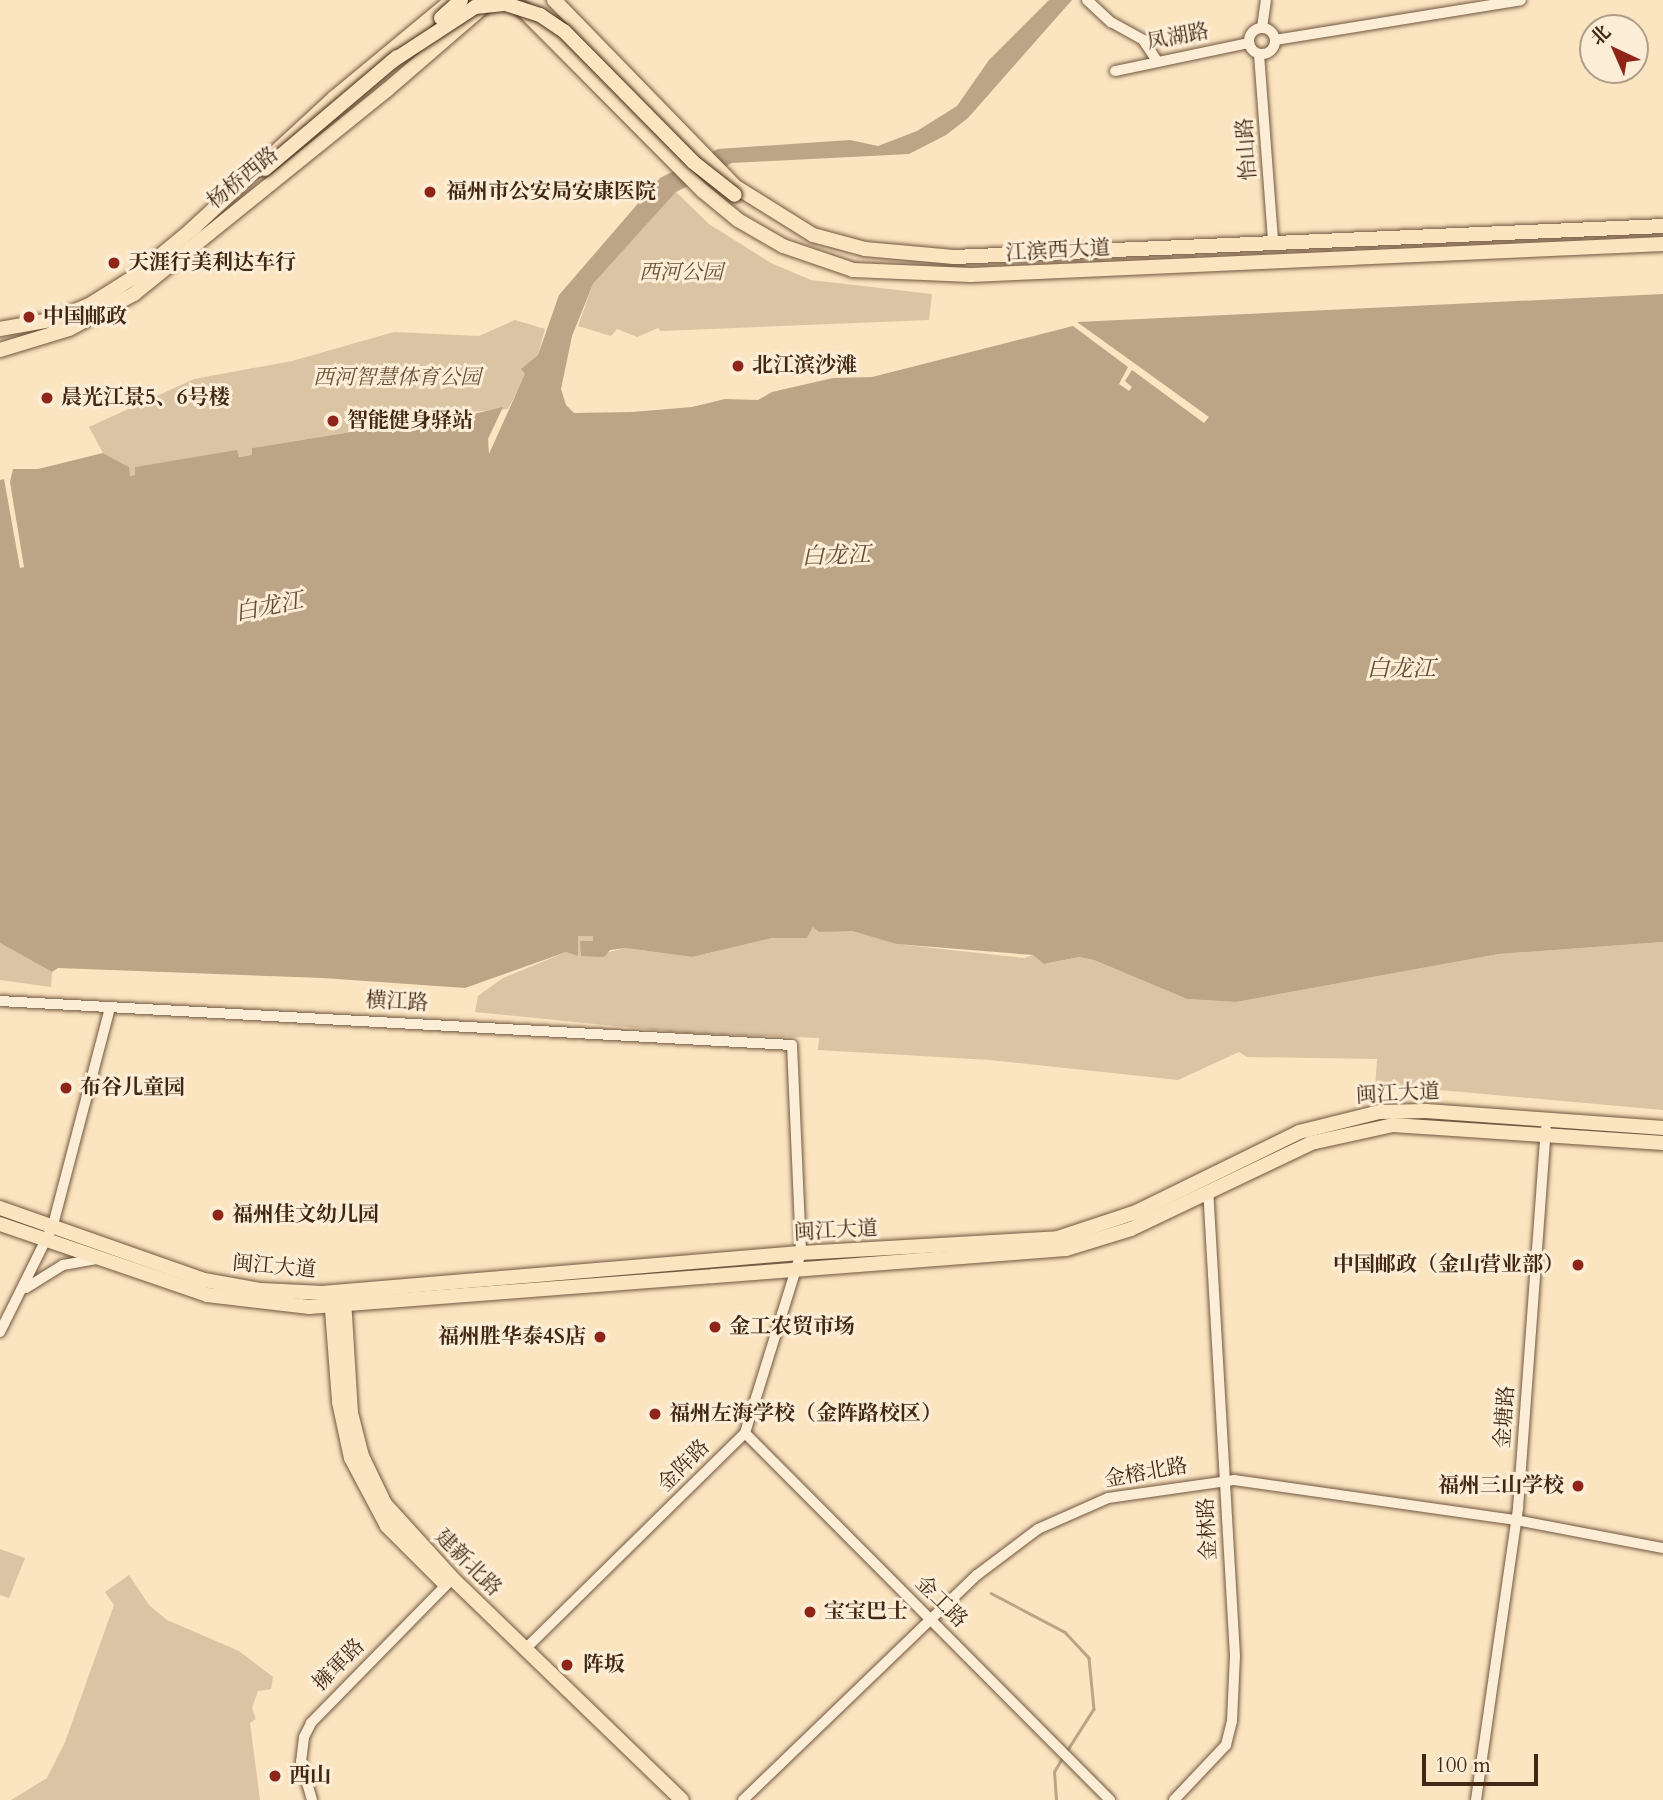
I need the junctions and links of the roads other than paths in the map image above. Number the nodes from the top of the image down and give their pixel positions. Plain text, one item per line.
1 (453, 0) edge
2 (461, 0) edge
3 (490, 0) edge
4 (513, 0) edge
5 (554, 0) edge
6 (1087, 0) edge
7 (1266, 0) edge
8 (1521, 0) edge
9 (1262, 28) junction
10 (1275, 40) junction
11 (1249, 43) junction
12 (1259, 54) junction
13 (1157, 61) junction
14 (391, 62) junction
15 (1115, 71) dead end
16 (772, 213) junction
17 (1663, 226) edge
18 (191, 230) junction
19 (813, 235) junction
20 (1273, 242) junction
21 (1663, 244) edge
22 (796, 250) junction
23 (0, 329) edge
24 (36, 338) junction
25 (0, 343) edge
26 (0, 350) edge
27 (0, 1001) edge
28 (110, 1008) junction
29 (1546, 1126) junction
30 (1663, 1128) edge
31 (1663, 1143) edge
32 (1208, 1192) junction
33 (0, 1208) edge
34 (0, 1224) edge
35 (53, 1225) junction
36 (47, 1240) junction
37 (100, 1258) junction
38 (800, 1259) junction
39 (19, 1295) junction
40 (338, 1299) junction
41 (0, 1332) edge
42 (745, 1433) junction
43 (1225, 1480) junction
44 (1516, 1520) junction
45 (1663, 1548) edge
46 (450, 1582) junction
47 (929, 1618) junction
48 (525, 1649) junction
49 (312, 1800) edge
50 (669, 1800) edge
51 (682, 1800) edge
52 (743, 1800) edge
53 (1110, 1800) edge
54 (1174, 1800) edge
55 (1476, 1800) edge

1 - 18 main road
2 - 14 main road, 杨桥西路, bridge
3 - 24 main road, 杨桥西路
4 - 22 main road, 江滨西大道
5 - 16 main road, 江滨西大道
6 - 13 street
7 - 9 street
8 - 10 street
9 - 10 street
9 - 11 street
10 - 12 street
11 - 12 street
11 - 13 street, 凤湖路
12 - 20 street, 怡山路
13 - 15 street, 凤湖路
14 - 16 main road, bridge
14 - 18 main road, 杨桥西路, bridge
16 - 19 main road, 江滨西大道
17 - 20 main road, 江滨西大道
18 - 23 main road, 杨桥西路
19 - 20 main road, 江滨西大道
19 - 22 main road
21 - 22 main road, 江滨西大道
24 - 25 main road
24 - 26 main road, 杨桥西路
27 - 28 street, 横江路
28 - 35 street
28 - 38 street, 横江路
29 - 30 main road, 闽江大道
29 - 31 main road, 闽江大道
29 - 32 main road, 闽江大道
29 - 38 main road, 闽江大道
29 - 44 street, 金塘路
32 - 38 main road, 闽江大道
32 - 43 street, 金林路
33 - 35 main road, 闽江大道
34 - 36 main road, 闽江大道
35 - 36 street
35 - 40 main road, 闽江大道
36 - 37 main road, 闽江大道
36 - 39 street
37 - 39 street
37 - 40 main road, 闽江大道
38 - 40 main road, 闽江大道
38 - 42 street, 金阵路
39 - 41 street
40 - 46 main road, 建新北路
42 - 47 street, 金工路
42 - 48 street, 金阵路
43 - 44 street, 金榕北路
43 - 47 street, 金榕北路
43 - 54 street, 金林路
44 - 45 street, 金榕北路
44 - 55 street, 金塘路
46 - 48 main road, 建新北路
46 - 49 street, 擁軍路
46 - 50 main road, 建新北路
47 - 52 street, 金榕北路
47 - 53 street, 金工路
48 - 51 main road, 建新北路

